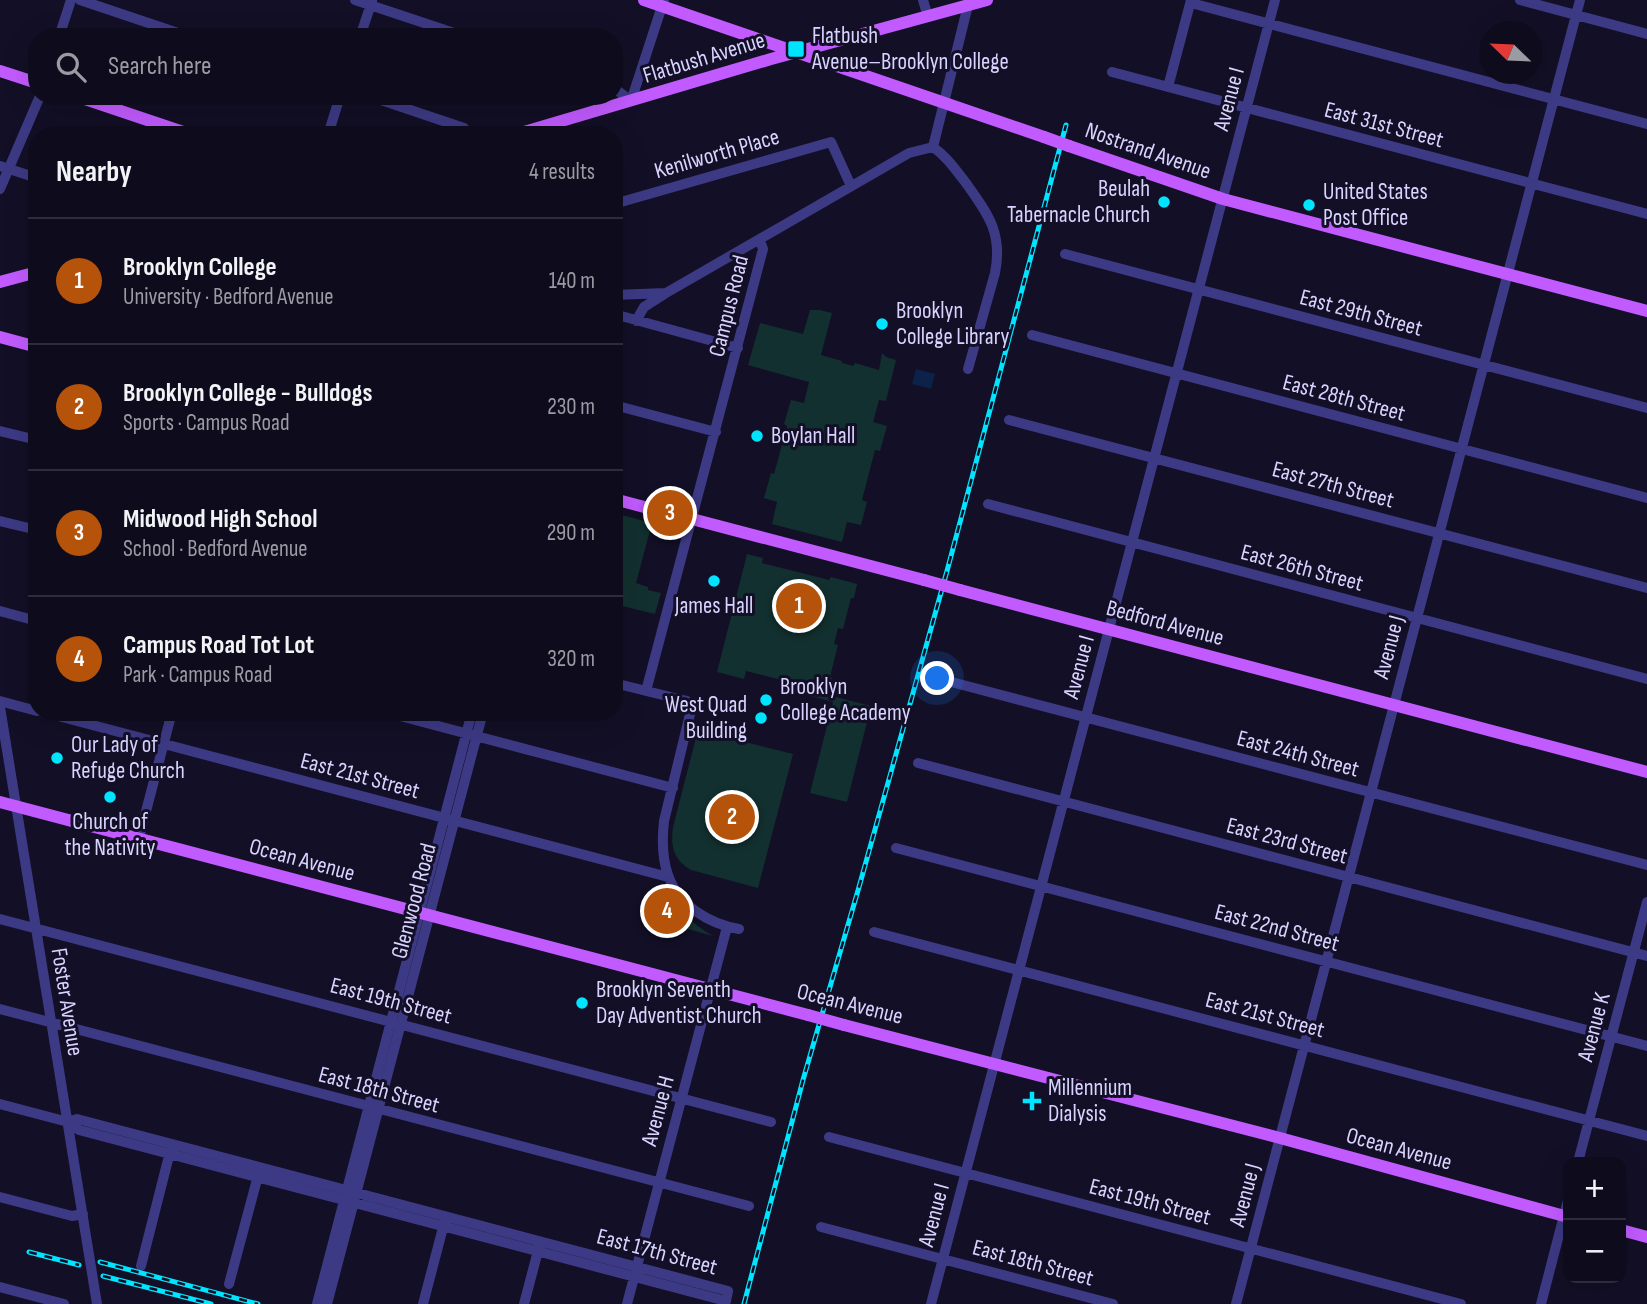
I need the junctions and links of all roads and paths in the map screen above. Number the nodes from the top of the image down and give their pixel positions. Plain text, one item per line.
1 (71, 0) edge
2 (80, 0) edge
3 (355, 0) edge
4 (644, 0) edge
5 (923, 0) edge
6 (987, 0) edge
7 (1275, 0) edge
8 (1520, 0) edge
9 (1580, 0) edge
10 (1191, 1) edge
11 (372, 3) edge
12 (663, 3) edge
13 (969, 3) edge
14 (1576, 15) junction
15 (928, 17) junction
16 (1269, 24) junction
17 (63, 28) edge
18 (163, 28) edge
19 (363, 28) edge
20 (441, 28) edge
21 (1647, 34) edge
22 (798, 52) junction
23 (0, 71) edge
24 (1112, 72) dead end
25 (28, 80) edge
26 (1168, 87) junction
27 (623, 95) edge
28 (1554, 99) junction
29 (631, 101) junction
30 (944, 102) junction
31 (623, 104) edge
32 (36, 105) edge
33 (103, 105) edge
34 (337, 105) edge
35 (396, 105) edge
36 (619, 105) edge
37 (1247, 108) junction
38 (1647, 124) edge
39 (165, 126) edge
40 (331, 126) edge
41 (458, 126) edge
42 (559, 126) edge
43 (933, 147) junction
44 (4, 168) edge
45 (28, 175) edge
46 (1532, 184) junction
47 (851, 186) junction
48 (0, 189) edge
49 (1223, 199) junction
50 (623, 201) edge
51 (1647, 214) edge
52 (760, 240) junction
53 (1065, 254) dead end
54 (28, 274) edge
55 (1508, 274) junction
56 (0, 282) edge
57 (1199, 289) junction
58 (666, 293) junction
59 (623, 295) edge
60 (1647, 311) edge
61 (623, 317) edge
62 (636, 321) junction
63 (1032, 335) dead end
64 (0, 337) edge
65 (28, 345) edge
66 (738, 348) junction
67 (1484, 365) junction
68 (968, 369) dead end
69 (1177, 374) junction
70 (623, 407) edge
71 (1647, 408) edge
72 (1009, 420) dead end
73 (0, 430) edge
74 (716, 432) junction
75 (28, 438) edge
76 (1462, 449) junction
77 (1154, 458) junction
78 (1647, 498) edge
79 (623, 501) edge
80 (988, 504) dead end
81 (692, 520) junction
82 (0, 521) edge
83 (28, 528) edge
84 (1439, 533) junction
85 (1132, 542) junction
86 (1647, 588) edge
87 (0, 611) edge
88 (1417, 618) junction
89 (28, 619) edge
90 (1109, 630) junction
91 (940, 678) dead end
92 (1647, 678) edge
93 (623, 685) edge
94 (646, 691) junction
95 (0, 701) edge
96 (1394, 705) junction
97 (0, 707) edge
98 (28, 709) edge
99 (1086, 717) junction
100 (77, 721) edge
101 (170, 721) edge
102 (419, 721) edge
103 (472, 721) edge
104 (479, 721) edge
105 (472, 735) junction
106 (164, 744) junction
107 (918, 763) dead end
108 (1647, 772) edge
109 (673, 788) junction
110 (1371, 793) junction
111 (0, 802) edge
112 (1063, 802) junction
113 (16, 806) junction
114 (450, 819) junction
115 (139, 838) junction
116 (896, 848) dead end
117 (1647, 865) edge
118 (668, 877) junction
119 (1349, 877) junction
120 (1041, 886) junction
121 (1647, 902) edge
122 (425, 915) junction
123 (0, 919) edge
124 (727, 927) junction
125 (36, 928) junction
126 (739, 929) dead end
127 (874, 932) dead end
128 (1634, 952) junction
129 (1647, 956) edge
130 (1326, 961) junction
131 (1019, 970) junction
132 (710, 990) junction
133 (0, 1009) edge
134 (51, 1023) junction
135 (396, 1023) junction
136 (1611, 1037) junction
137 (1304, 1045) junction
138 (1647, 1046) edge
139 (994, 1064) junction
140 (681, 1098) junction
141 (0, 1104) edge
142 (373, 1109) junction
143 (1589, 1121) junction
144 (68, 1122) junction
145 (771, 1122) dead end
146 (1647, 1136) edge
147 (829, 1137) dead end
148 (1280, 1138) junction
149 (171, 1149) junction
150 (1579, 1157) edge
151 (259, 1172) junction
152 (966, 1173) junction
153 (659, 1184) junction
154 (350, 1196) junction
155 (0, 1197) edge
156 (749, 1206) dead end
157 (83, 1214) junction
158 (1563, 1215) edge
159 (1565, 1220) edge
160 (445, 1221) junction
161 (821, 1227) dead end
162 (1626, 1231) edge
163 (1647, 1237) edge
164 (540, 1246) junction
165 (1251, 1249) junction
166 (943, 1259) junction
167 (333, 1262) junction
168 (141, 1266) dead end
169 (636, 1271) junction
170 (229, 1283) dead end
171 (0, 1287) edge
172 (64, 1304) edge
173 (97, 1304) edge
174 (317, 1304) edge
175 (327, 1304) edge
176 (423, 1304) edge
177 (524, 1304) edge
178 (627, 1304) edge
179 (931, 1304) edge
180 (1113, 1304) edge
181 (1236, 1304) edge
182 (1461, 1304) edge
183 (1541, 1304) edge

1 - 17 street
2 - 18 street
3 - 11 street
4 - 12 main road, Nostrand Avenue
5 - 15 street
6 - 13 main road, Flatbush Avenue
7 - 16 street, Avenue I
8 - 14 street
9 - 14 street, Avenue J
10 - 16 street
10 - 26 street
11 - 19 street
11 - 20 street
12 - 22 main road, Nostrand Avenue
12 - 29 street
13 - 15 main road, Flatbush Avenue
13 - 30 street
14 - 21 street
14 - 28 street, Avenue J
15 - 22 main road, Flatbush Avenue
16 - 28 street
16 - 37 street, Avenue I
22 - 29 main road, Flatbush Avenue
22 - 30 main road, Nostrand Avenue
23 - 25 main road
24 - 26 street, East 31st Street
26 - 37 street, East 31st Street
27 - 29 street
28 - 38 street
28 - 46 street, Avenue J
29 - 31 main road, Flatbush Avenue
30 - 43 street
30 - 49 main road, Nostrand Avenue, bridge
32 - 44 street
33 - 39 main road
34 - 40 street
35 - 41 street
36 - 42 main road, Flatbush Avenue
37 - 46 street, East 31st Street
37 - 49 street, Avenue I
43 - 47 street, Campus Road
43 - 68 street
44 - 45 street
44 - 48 street
46 - 51 street, East 31st Street
46 - 55 street, Avenue J
47 - 50 street, Kenilworth Place
47 - 52 street, Campus Road
49 - 55 main road, Nostrand Avenue
49 - 57 street, Avenue I
52 - 58 street
52 - 66 street, Campus Road
53 - 57 street, East 29th Street
54 - 56 main road
55 - 60 main road, Nostrand Avenue
55 - 67 street, Avenue J
57 - 67 street, East 29th Street
57 - 69 street, Avenue I
58 - 59 street
58 - 62 street
61 - 62 street
62 - 66 street
63 - 69 street, East 28th Street
64 - 65 main road
66 - 74 street, Campus Road
67 - 71 street, East 29th Street
67 - 76 street, Avenue J
69 - 76 street, East 28th Street
69 - 77 street, Avenue I
70 - 74 street
72 - 77 street, East 27th Street
73 - 75 street
74 - 81 street, Campus Road
76 - 78 street, East 28th Street
76 - 84 street, Avenue J
77 - 84 street, East 27th Street
77 - 85 street, Avenue I
79 - 81 main road, Bedford Avenue
80 - 85 street, East 26th Street
81 - 90 main road, Bedford Avenue, bridge
81 - 94 street, Campus Road
82 - 83 street
84 - 86 street, East 27th Street
84 - 88 street, Avenue J
85 - 88 street, East 26th Street
85 - 90 street, Avenue I
87 - 89 street
88 - 92 street, East 26th Street
88 - 96 street, Avenue J
90 - 96 main road, Bedford Avenue
90 - 99 street, Avenue I
91 - 99 street, East 24th Street
93 - 94 street
94 - 109 street
95 - 98 street
96 - 108 main road, Bedford Avenue
96 - 110 street, Avenue J
97 - 113 street, Foster Avenue
99 - 110 street, East 24th Street
99 - 112 street, Avenue I
100 - 106 street, East 21st Street
101 - 106 street
102 - 105 street
103 - 105 street, Glenwood Road
104 - 105 street, Glenwood Road
105 - 109 street
105 - 114 street, Glenwood Road
106 - 114 street, East 21st Street
106 - 115 street
107 - 112 street, East 23rd Street
109 - 118 street
110 - 117 street, East 24th Street
110 - 119 street, Avenue J
111 - 113 main road, Ocean Avenue
112 - 119 street, East 23rd Street
112 - 120 street, Avenue I
113 - 115 main road, Ocean Avenue
113 - 125 street, Foster Avenue
114 - 118 street, East 21st Street
114 - 122 street, Glenwood Road
115 - 122 main road, Ocean Avenue
116 - 120 street, East 22nd Street
118 - 124 street
119 - 128 street, East 23rd Street
119 - 130 street, Avenue J
120 - 130 street, East 22nd Street
120 - 131 street, Avenue I
121 - 128 street, Avenue K
122 - 132 main road, Ocean Avenue
122 - 135 street, Glenwood Road
123 - 125 street, East 19th Street
124 - 126 street
124 - 132 street, Avenue H
125 - 134 street, Foster Avenue
125 - 135 street, East 19th Street
127 - 131 street, East 21st Street
128 - 129 street, East 23rd Street
128 - 136 street, Avenue K
130 - 136 street, East 22nd Street
130 - 137 street, Avenue J
131 - 137 street, East 21st Street
131 - 139 street, Avenue I
132 - 139 main road, Ocean Avenue, bridge
132 - 140 street, Avenue H
133 - 134 street, East 18th Street
134 - 142 street, East 18th Street
134 - 144 street, Foster Avenue
135 - 140 street, East 19th Street
135 - 142 street, Glenwood Road
136 - 138 street, East 22nd Street
136 - 143 street, Avenue K
137 - 143 street, East 21st Street
137 - 148 street, Avenue J
139 - 148 main road, Ocean Avenue
139 - 152 street, Avenue I
140 - 145 street, East 19th Street
140 - 153 street, Avenue H
141 - 144 street, East 17th Street
142 - 153 street, East 18th Street
142 - 154 street, Glenwood Road
143 - 146 street, East 21st Street
143 - 150 street, Avenue K
144 - 149 street, East 17th Street
144 - 157 street, Foster Avenue
147 - 152 street, East 19th Street
148 - 158 main road, Ocean Avenue
148 - 165 street, Avenue J
149 - 151 street, East 17th Street
149 - 168 street
151 - 154 street, East 17th Street
151 - 170 street
152 - 165 street, East 19th Street
152 - 166 street, Avenue I
153 - 156 street, East 18th Street
153 - 169 street, Avenue H
154 - 160 street, East 17th Street
154 - 167 street, Glenwood Road
155 - 157 street
157 - 173 street, Foster Avenue
159 - 183 street
160 - 164 street, East 17th Street
160 - 176 street
161 - 166 street, East 18th Street
162 - 163 main road
164 - 169 street, East 17th Street
164 - 177 street
165 - 181 street, Avenue J
165 - 182 street, East 19th Street
166 - 179 street, Avenue I
166 - 180 street, East 18th Street
167 - 174 street, Glenwood Road
167 - 175 street, Glenwood Road
169 - 169 street, East 17th Street
169 - 178 street, Avenue H
171 - 172 street

